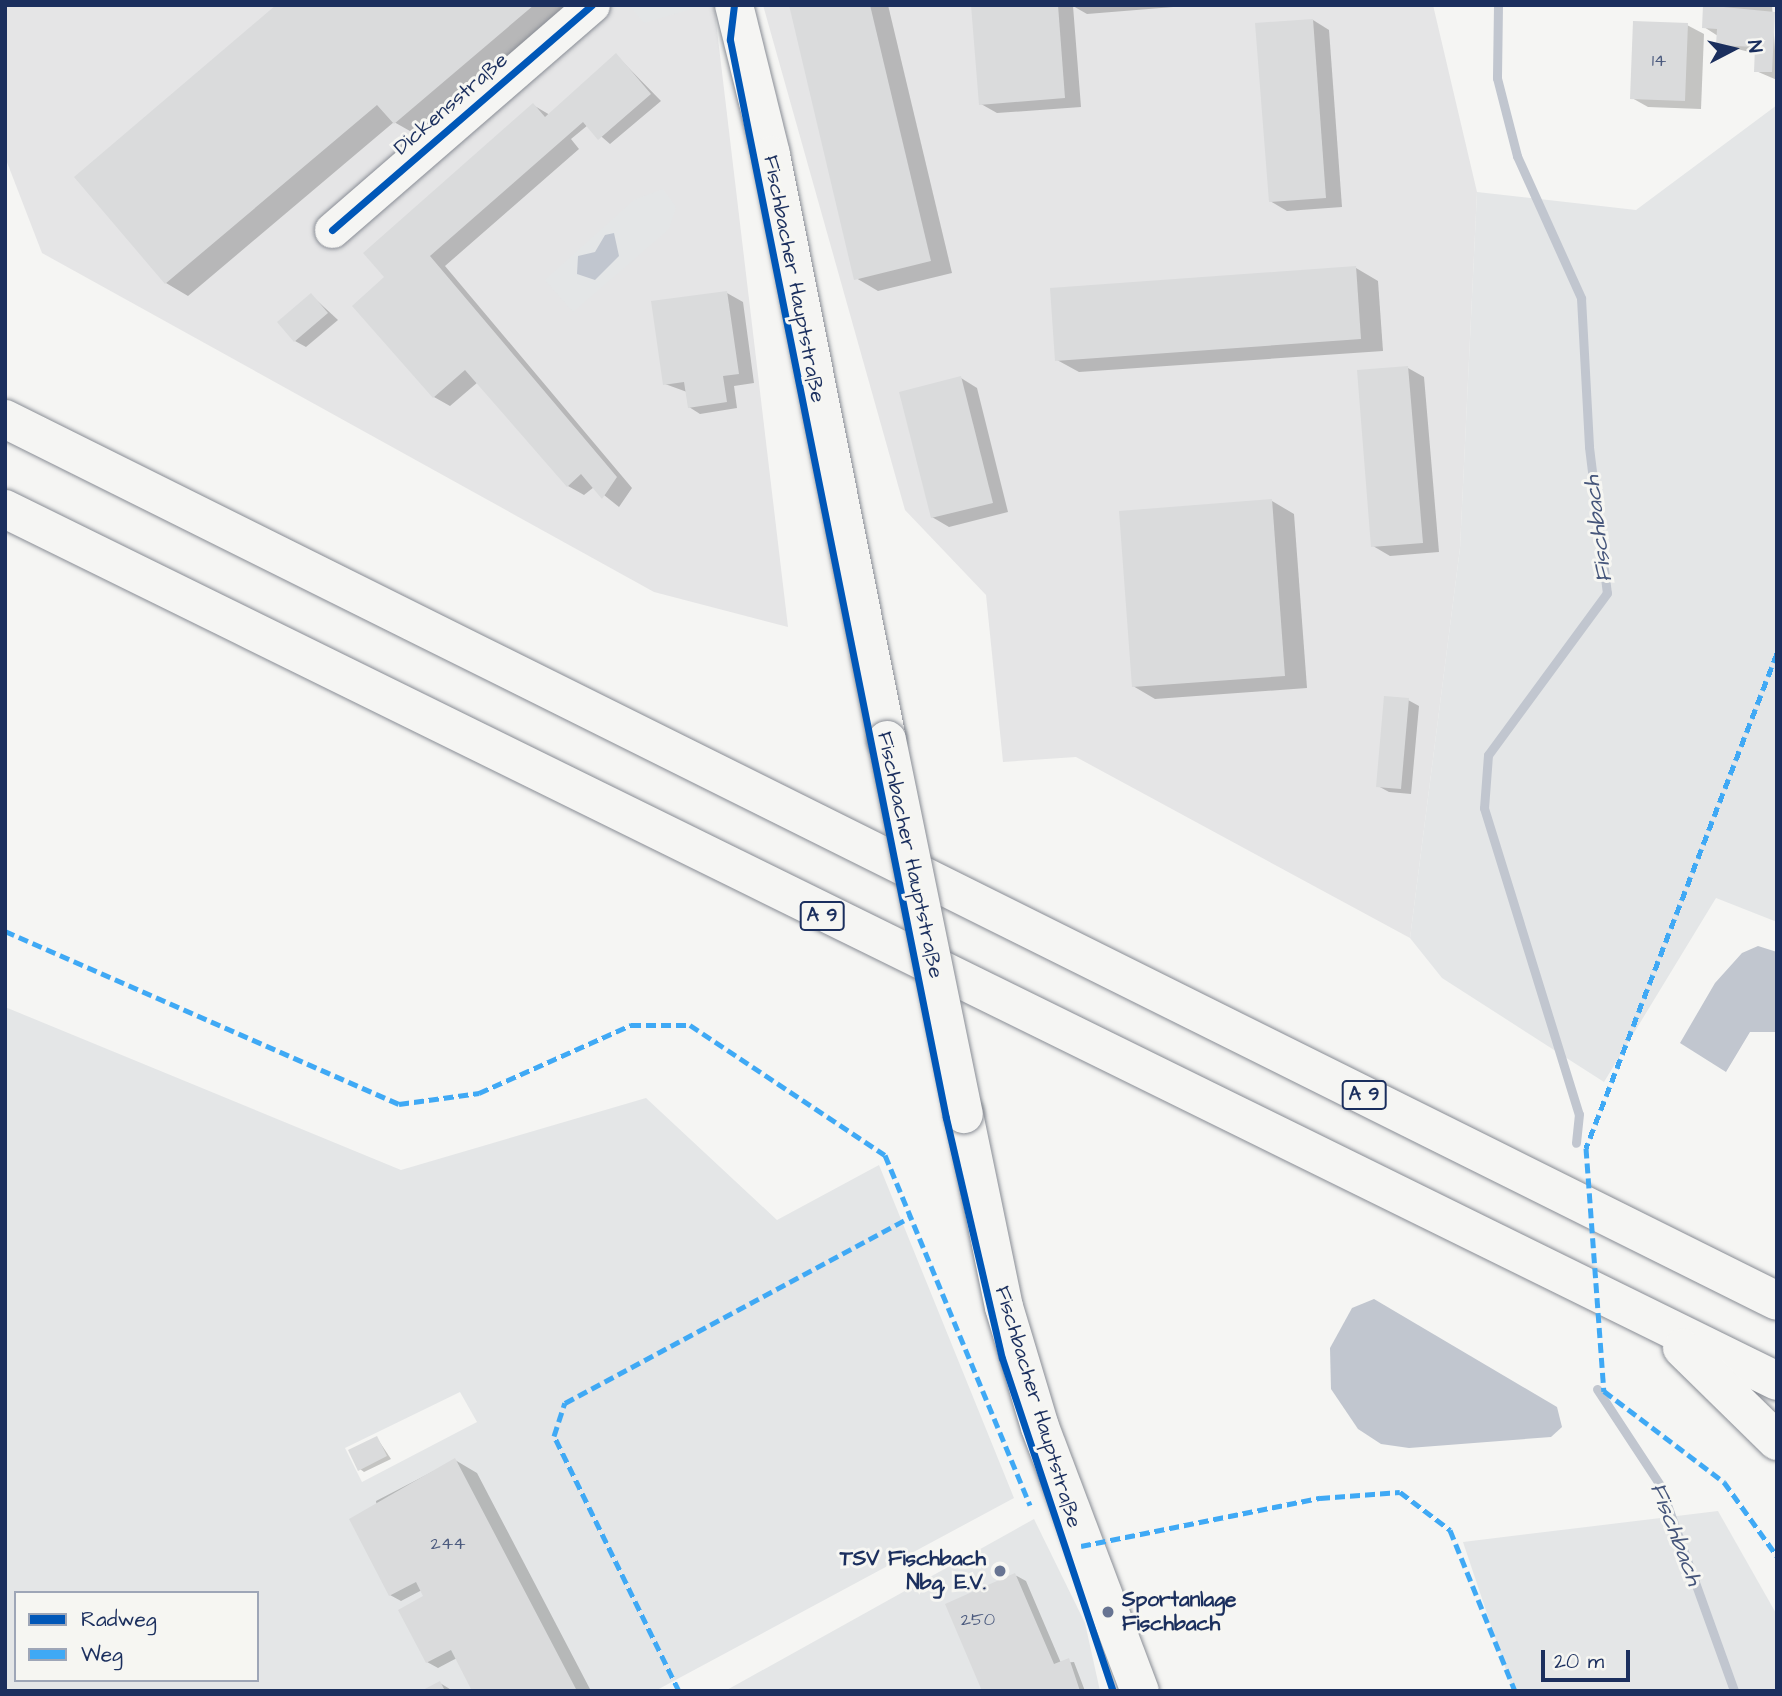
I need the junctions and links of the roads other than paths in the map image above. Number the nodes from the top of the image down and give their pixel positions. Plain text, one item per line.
1 (592, 5) edge
2 (734, 5) edge
3 (332, 230) dead end
4 (5, 419) edge
5 (5, 509) edge
6 (1770, 1296) edge
7 (1643, 1314) junction
8 (1777, 1381) edge
9 (1777, 1441) edge
10 (1140, 1691) edge

1 - 3 street, Dickensstraße
2 - 10 main road, Fischbacher Hauptstraße, bridge
4 - 6 main road, A 9
5 - 7 main road, A 9
7 - 8 main road, A 9
7 - 9 main road

